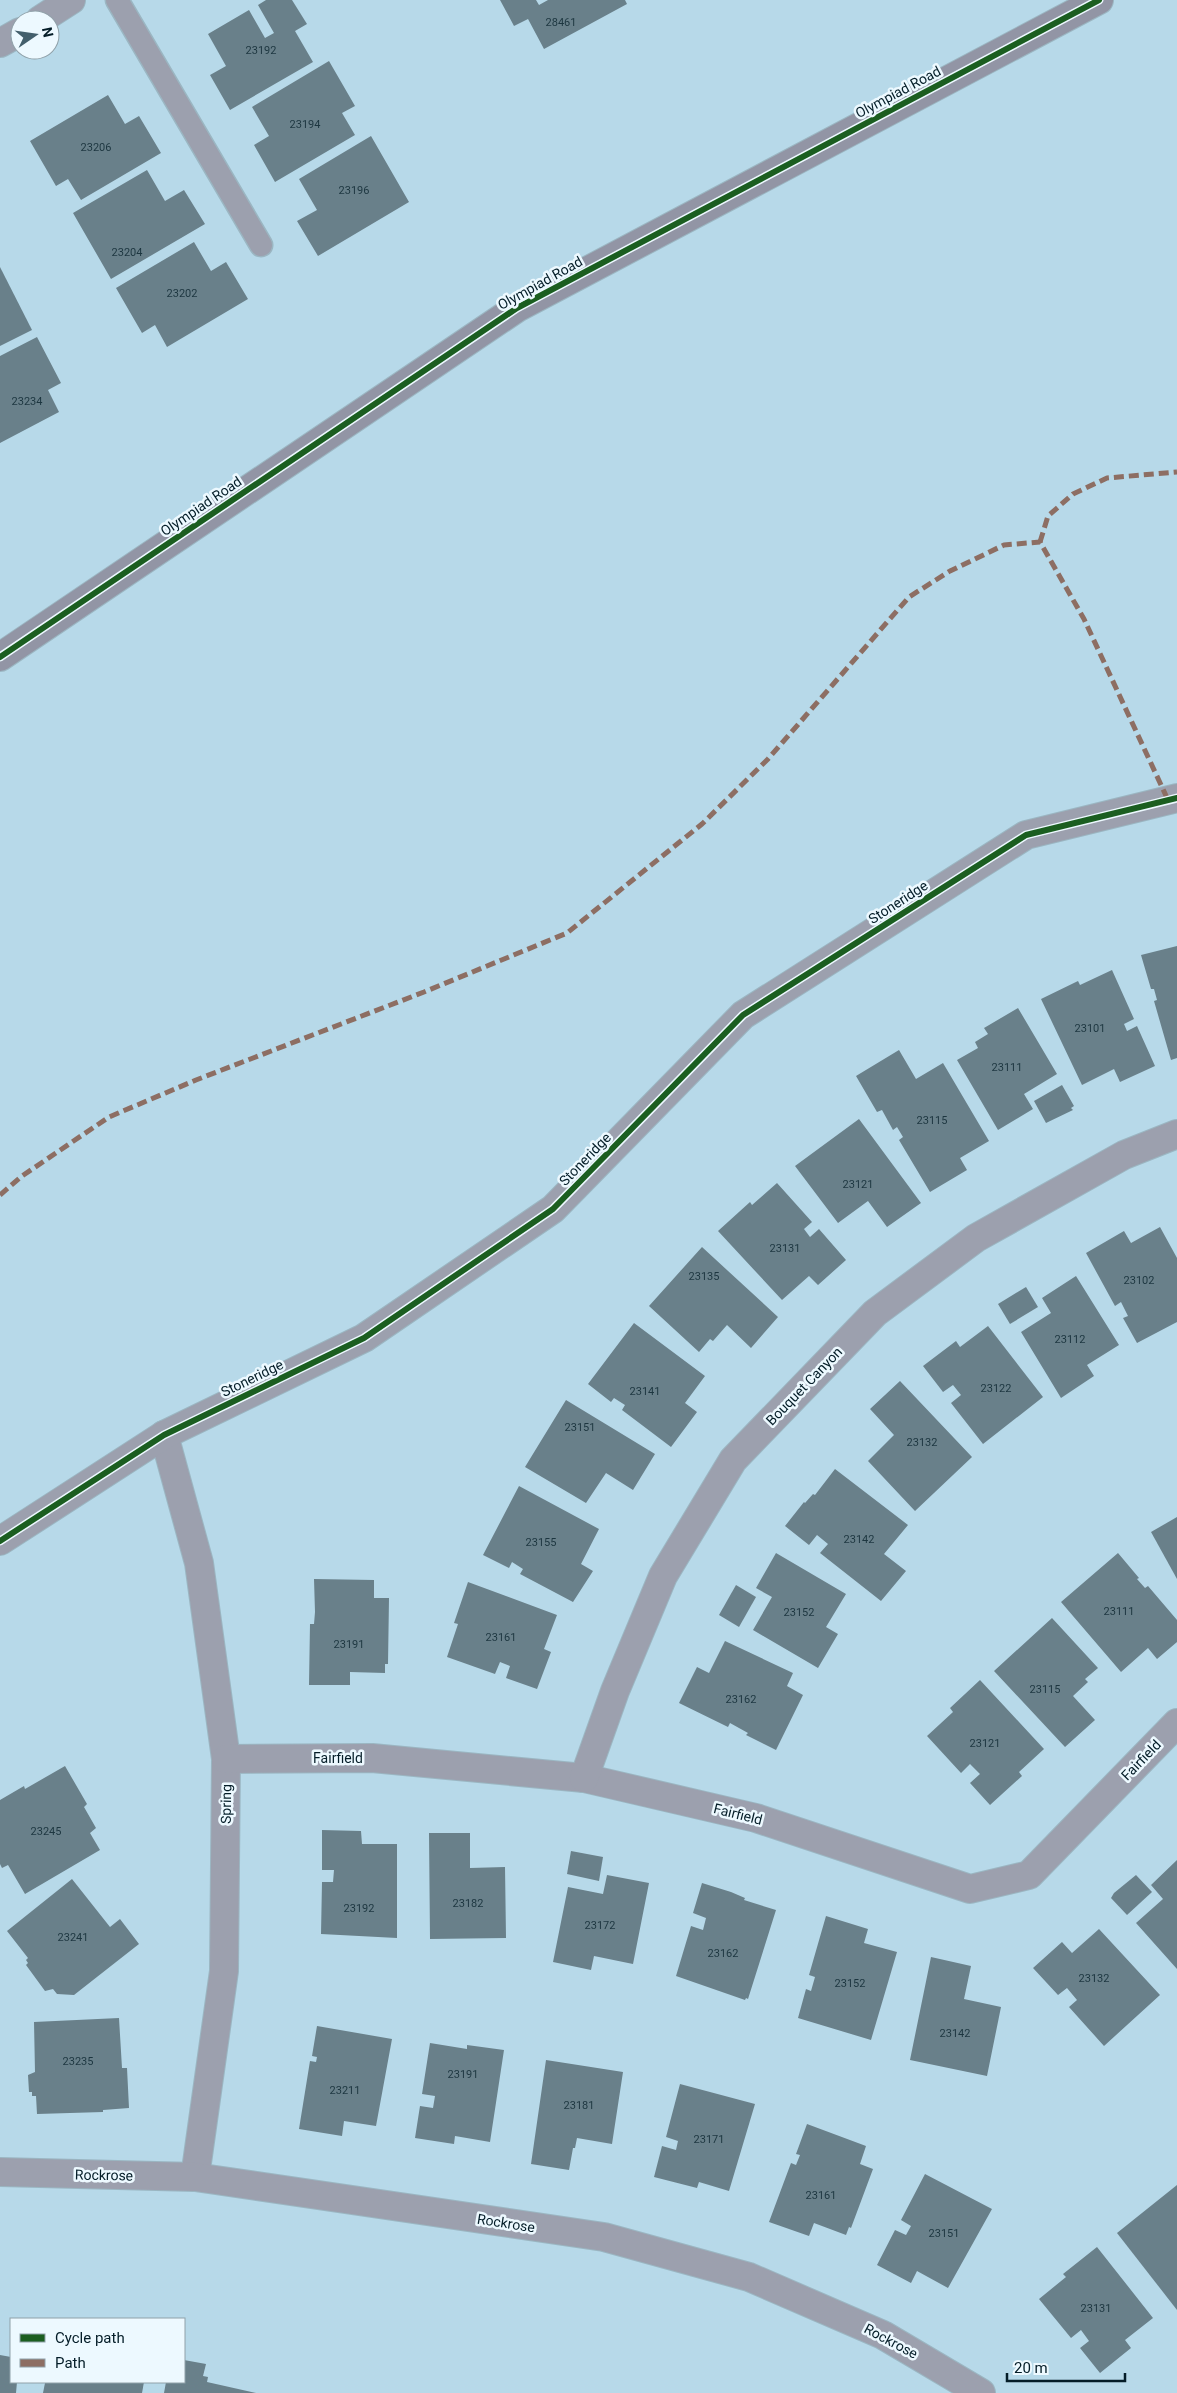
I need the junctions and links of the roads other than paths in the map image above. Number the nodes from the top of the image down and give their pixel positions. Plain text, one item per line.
1 (71, 0) edge
2 (117, 0) edge
3 (1099, 0) edge
4 (56, 10) edge
5 (261, 245) dead end
6 (0, 657) edge
7 (1177, 798) edge
8 (1177, 1134) edge
9 (164, 1435) junction
10 (0, 1541) edge
11 (1177, 1722) edge
12 (226, 1759) junction
13 (584, 1778) junction
14 (0, 2172) edge
15 (195, 2177) junction
16 (981, 2393) edge

1 - 4 street
2 - 5 lane
3 - 6 main road, Olympiad Road
7 - 9 street, Stoneridge
8 - 13 street, Bouquet Canyon
9 - 10 street, Stoneridge
9 - 12 street, Spring
11 - 13 street, Fairfield
12 - 13 street, Fairfield
12 - 15 street, Spring
14 - 15 street, Rockrose
15 - 16 street, Rockrose

